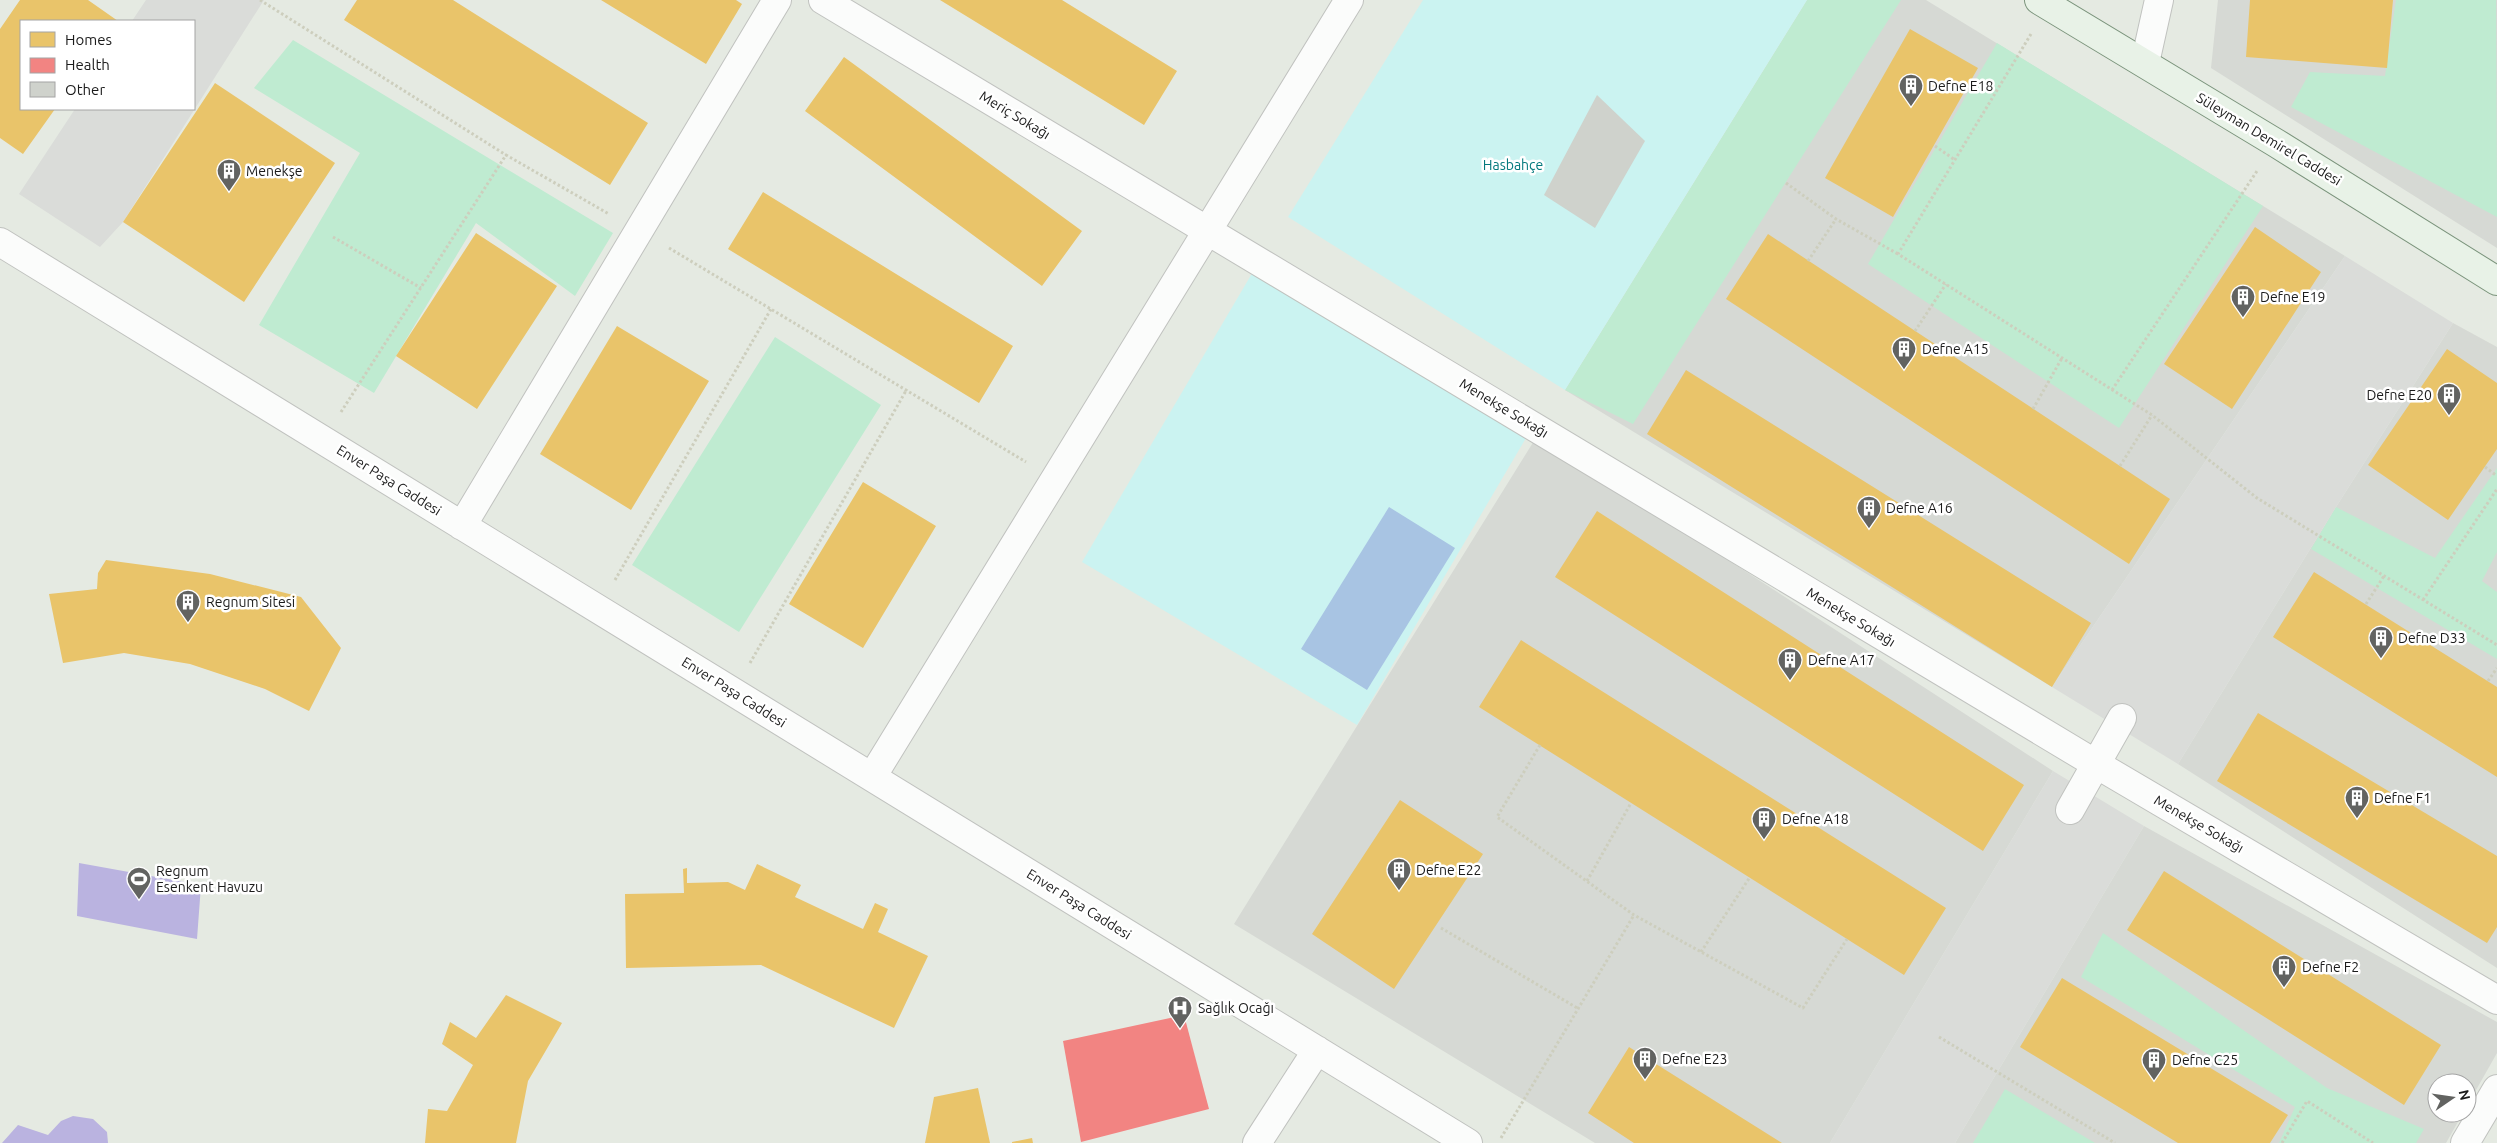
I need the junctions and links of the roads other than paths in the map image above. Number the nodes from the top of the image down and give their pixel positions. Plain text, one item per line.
1 (777, 0) edge
2 (823, 0) edge
3 (1349, 0) edge
4 (2159, 0) edge
5 (2044, 3) edge
6 (2145, 63) junction
7 (1208, 230) junction
8 (0, 242) edge
9 (2497, 281) edge
10 (462, 526) junction
11 (2122, 718) dead end
12 (2096, 764) junction
13 (872, 777) junction
14 (2070, 810) dead end
15 (2497, 1000) edge
16 (1317, 1050) junction
17 (2497, 1089) edge
18 (1257, 1143) edge
19 (1468, 1143) edge
20 (2465, 1143) edge

1 - 10 street
2 - 7 street, Meriç Sokağı
3 - 7 street
4 - 6 street
5 - 6 main road, Süleyman Demirel Caddesi
6 - 9 main road, Süleyman Demirel Caddesi
7 - 12 street, Menekşe Sokağı
7 - 13 street
8 - 10 street, Enver Paşa Caddesi
10 - 13 street, Enver Paşa Caddesi
11 - 12 street
12 - 14 street
12 - 15 street, Menekşe Sokağı
13 - 16 street, Enver Paşa Caddesi
16 - 18 street
16 - 19 street, Enver Paşa Caddesi
17 - 20 street

